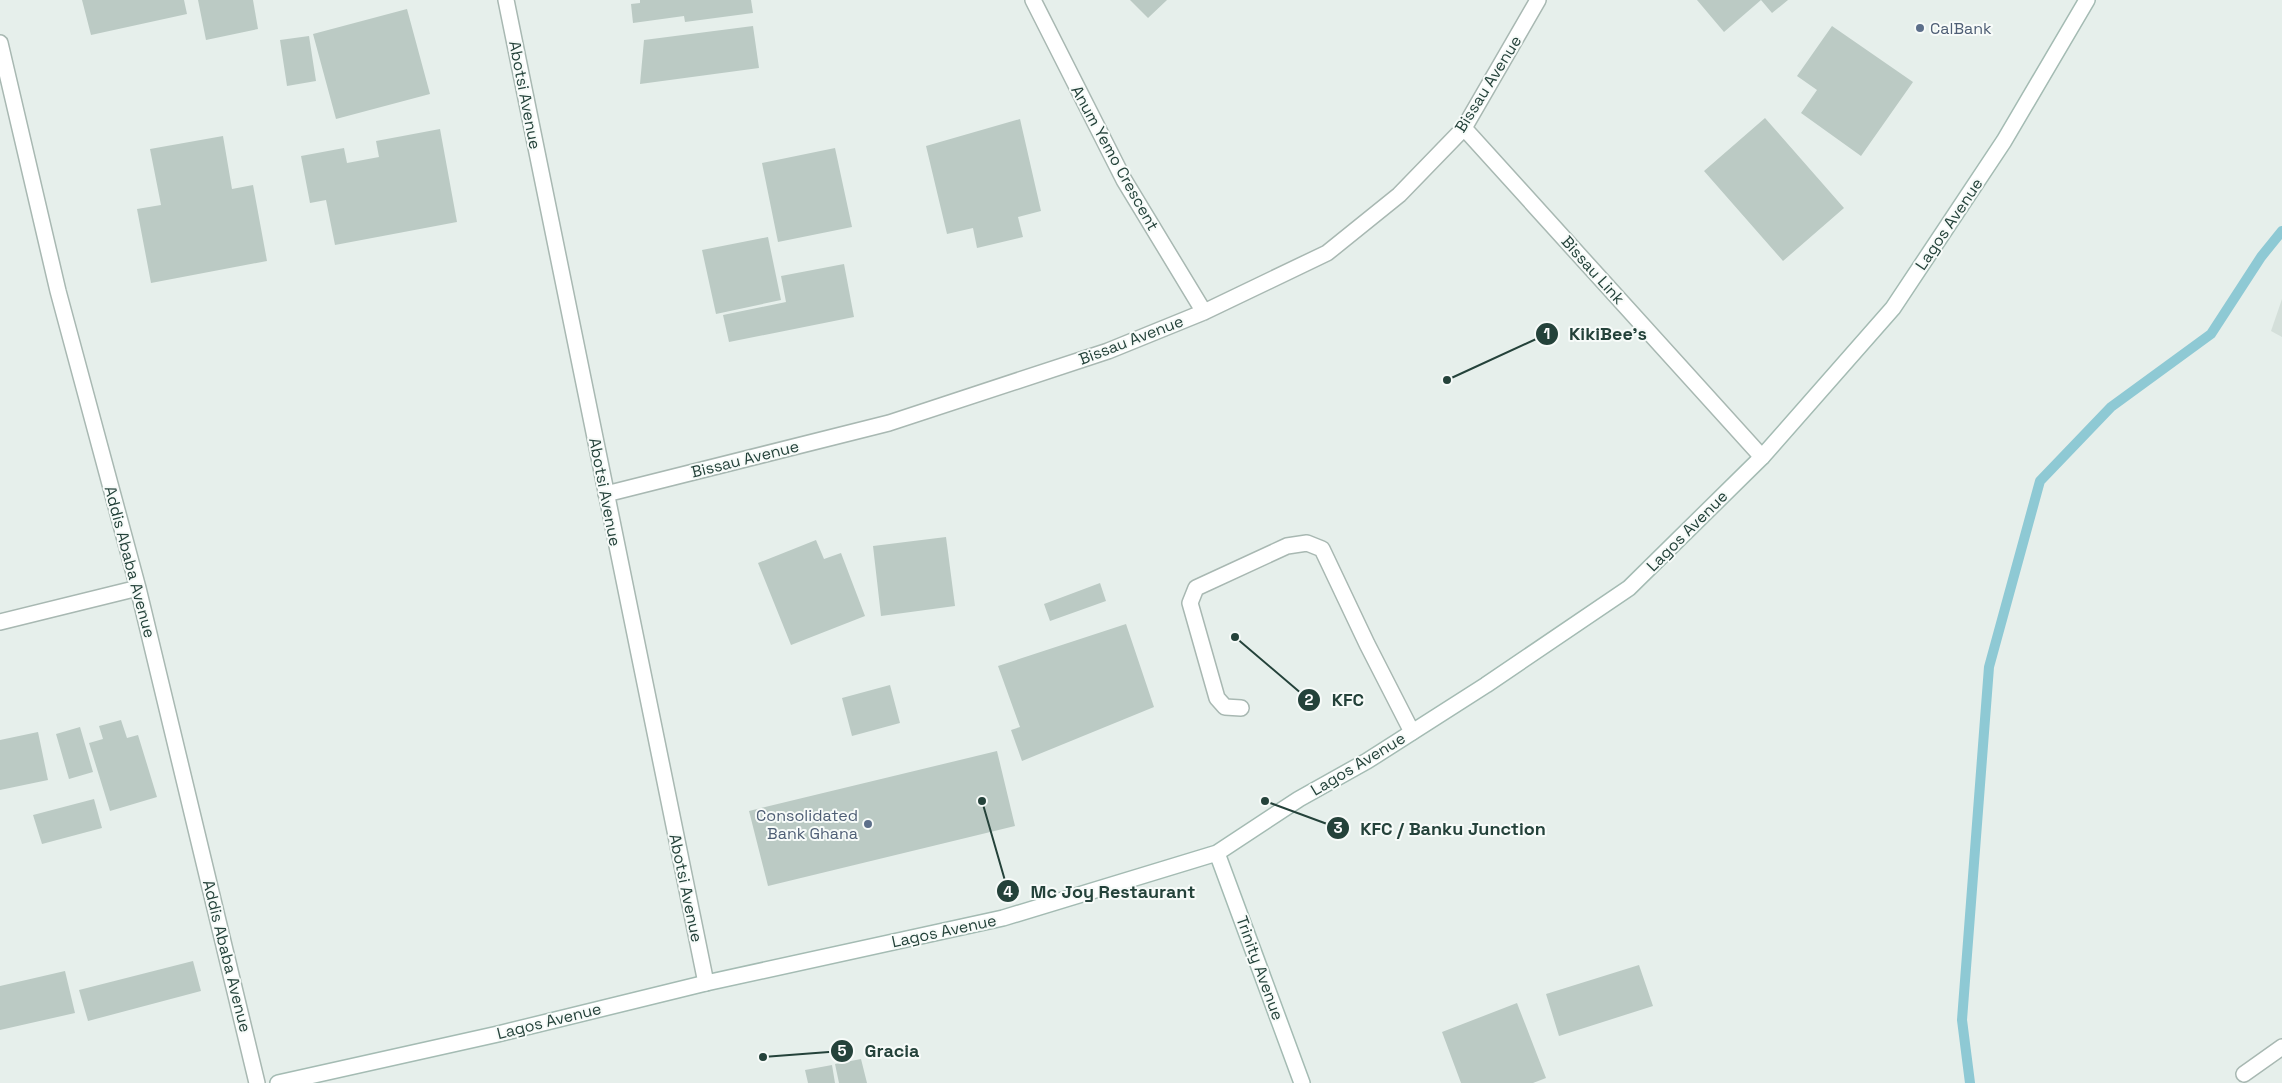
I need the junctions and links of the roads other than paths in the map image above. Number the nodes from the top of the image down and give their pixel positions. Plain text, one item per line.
1 (506, 0) edge
2 (1033, 0) edge
3 (1538, 0) edge
4 (2087, 0) edge
5 (0, 43) edge
6 (1464, 128) junction
7 (1204, 312) junction
8 (1762, 456) junction
9 (606, 494) junction
10 (138, 588) junction
11 (0, 622) edge
12 (1241, 708) dead end
13 (1412, 732) junction
14 (1217, 852) junction
15 (706, 983) junction
16 (2282, 1048) edge
17 (2244, 1074) dead end
18 (257, 1083) edge
19 (278, 1083) edge
20 (1302, 1083) edge

1 - 9 street, Abotsi Avenue
2 - 7 street, Anum Yemo Crescent
3 - 6 street, Bissau Avenue
4 - 8 street, Lagos Avenue
5 - 10 street, Addis Ababa Avenue
6 - 7 street, Bissau Avenue
6 - 8 street, Bissau Link
7 - 9 street, Bissau Avenue
8 - 13 street, Lagos Avenue
9 - 15 street, Abotsi Avenue
10 - 11 street
10 - 18 street, Addis Ababa Avenue
12 - 13 street
13 - 14 street, Lagos Avenue
14 - 15 street, Lagos Avenue
14 - 20 street, Trinity Avenue
15 - 19 street, Lagos Avenue
16 - 17 street

